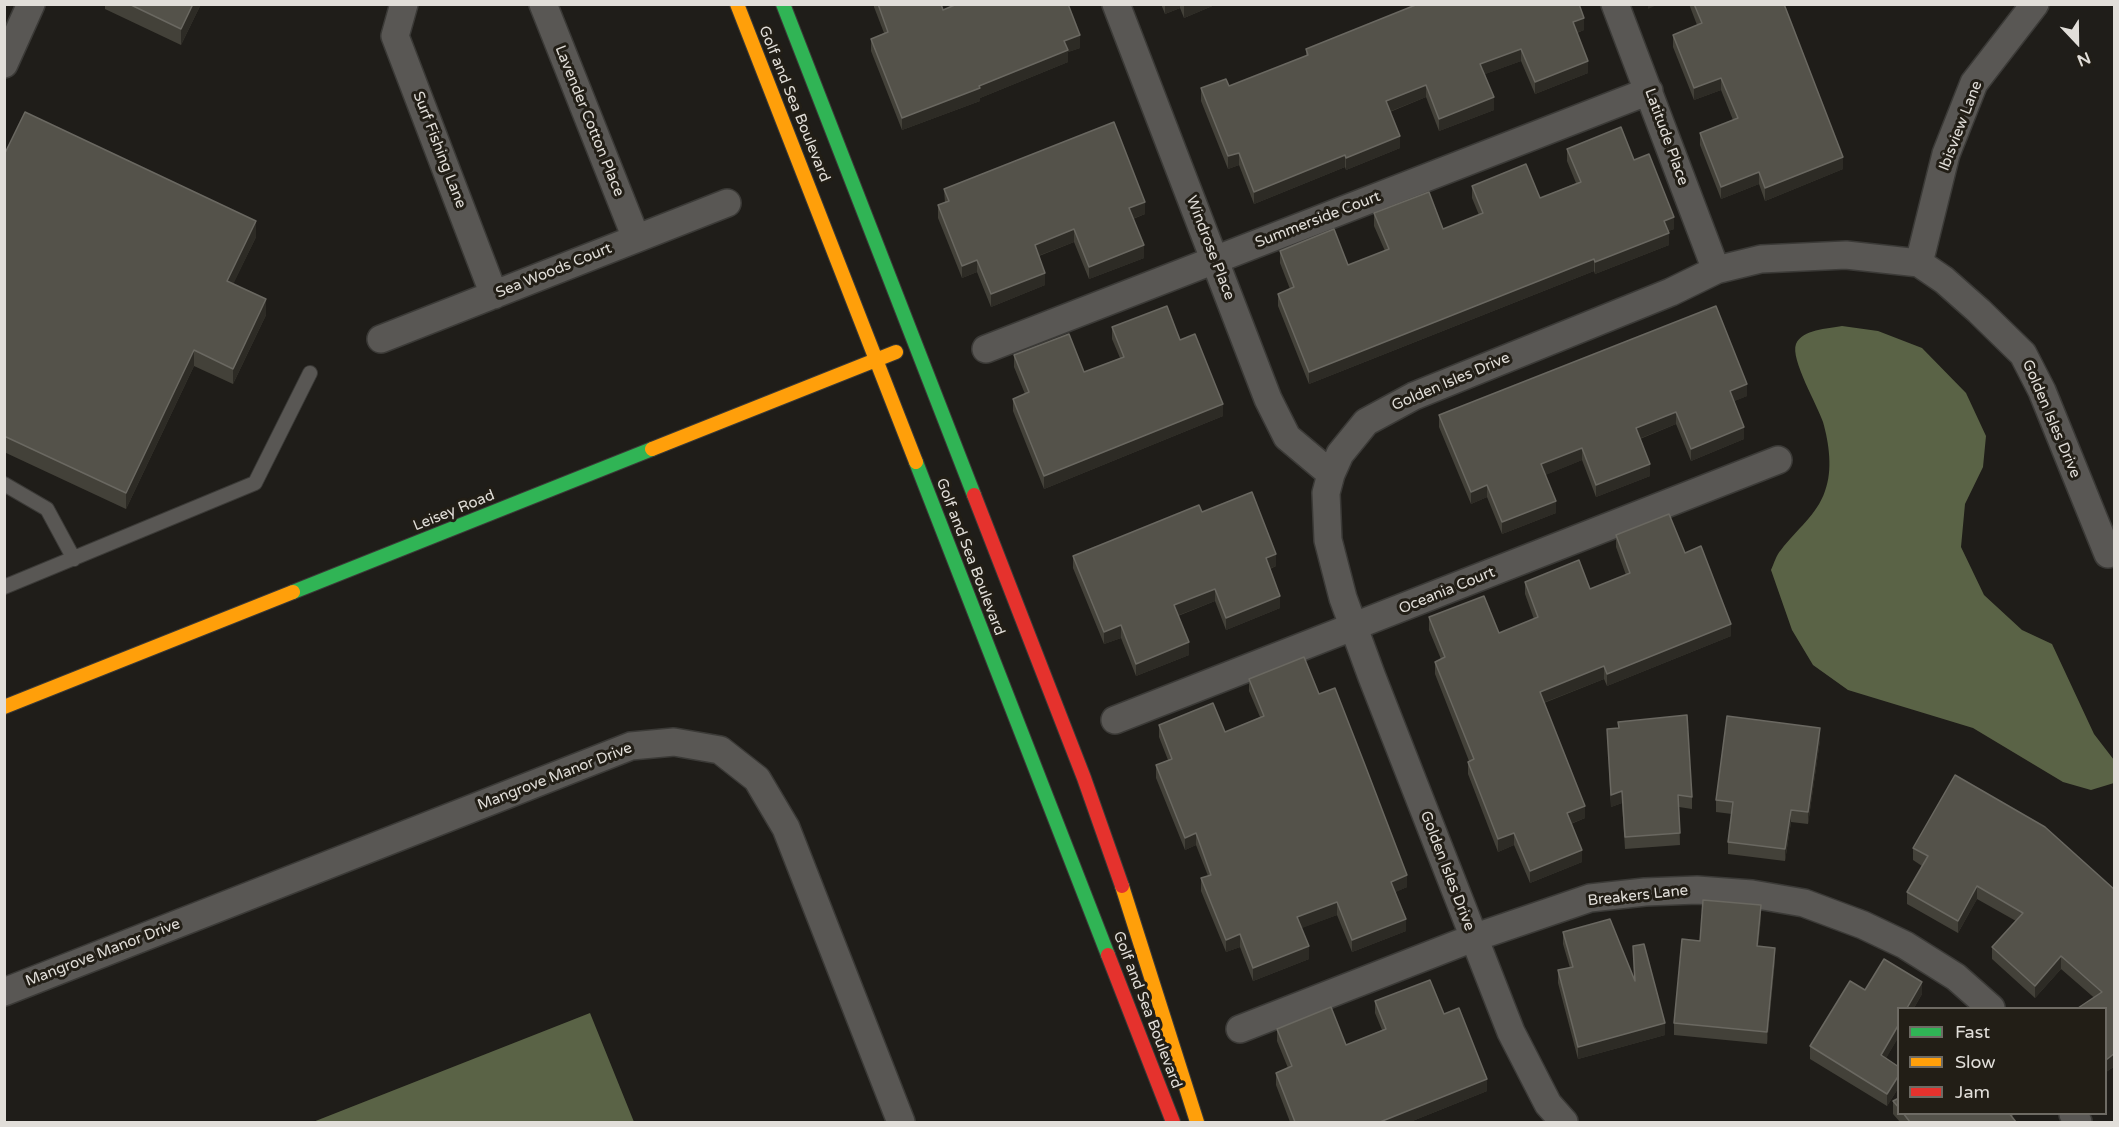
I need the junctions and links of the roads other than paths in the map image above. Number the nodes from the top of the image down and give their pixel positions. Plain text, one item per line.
1 (31, 4) edge
2 (404, 4) edge
3 (543, 4) edge
4 (737, 4) edge
5 (783, 4) edge
6 (1116, 4) edge
7 (1615, 4) edge
8 (2036, 4) edge
9 (4, 64) edge
10 (1649, 91) junction
11 (727, 203) dead end
12 (636, 238) junction
13 (1214, 260) junction
14 (1918, 263) junction
15 (1716, 270) junction
16 (494, 295) junction
17 (381, 339) dead end
18 (915, 345) junction
19 (987, 348) dead end
20 (876, 361) junction
21 (310, 373) dead end
22 (1778, 460) dead end
23 (1331, 474) junction
24 (4, 484) edge
25 (2115, 551) edge
26 (74, 559) junction
27 (4, 588) edge
28 (1354, 628) junction
29 (4, 707) edge
30 (1115, 720) dead end
31 (1473, 938) junction
32 (4, 992) edge
33 (1991, 1007) edge
34 (1240, 1029) dead end
35 (901, 1122) edge
36 (1173, 1122) edge
37 (1197, 1122) edge
38 (1563, 1122) edge

1 - 9 street
2 - 16 street, Surf Fishing Lane
3 - 12 street, Lavender Cotton Place
4 - 20 street, Golf and Sea Boulevard
5 - 18 street, Golf and Sea Boulevard
6 - 13 street, Windrose Place
7 - 10 street, Latitude Place
8 - 14 street, Ibisview Lane
10 - 13 street, Summerside Court
10 - 15 street, Latitude Place
11 - 12 street, Sea Woods Court
12 - 16 street, Sea Woods Court
13 - 19 street, Summerside Court
13 - 23 street, Windrose Place
14 - 15 street, Golden Isles Drive
14 - 25 street, Golden Isles Drive
15 - 23 street, Golden Isles Drive
16 - 17 street, Sea Woods Court
18 - 20 street, Leisey Road
18 - 37 street, Golf and Sea Boulevard
20 - 29 street, Leisey Road
20 - 36 street, Golf and Sea Boulevard
21 - 26 lane
22 - 28 street, Oceania Court
23 - 28 street, Golden Isles Drive
24 - 26 lane
26 - 27 lane
28 - 30 street, Oceania Court
28 - 31 street, Golden Isles Drive
31 - 33 street, Breakers Lane
31 - 34 street, Breakers Lane
31 - 38 street, Golden Isles Drive
32 - 35 street, Mangrove Manor Drive

